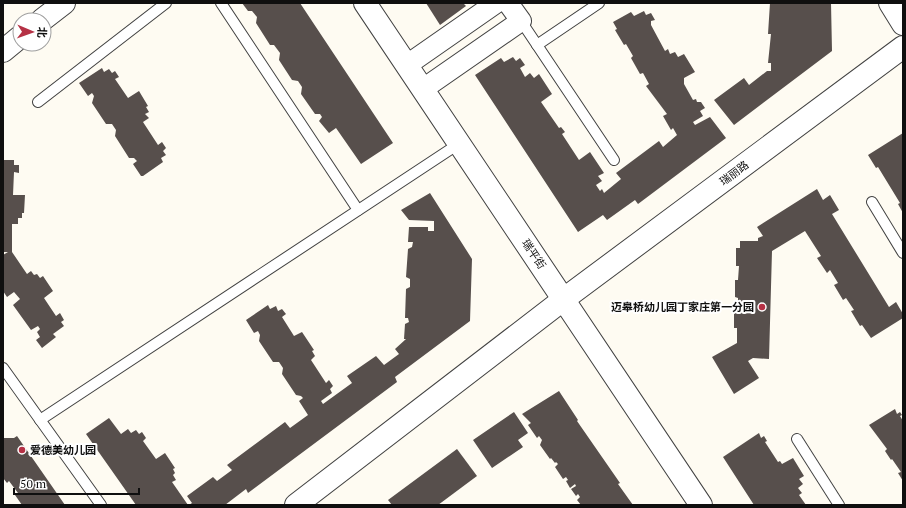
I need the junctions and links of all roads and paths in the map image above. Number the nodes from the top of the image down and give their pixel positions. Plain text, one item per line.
1 (64, 3) edge
2 (166, 3) edge
3 (221, 3) edge
4 (365, 3) edge
5 (496, 3) edge
6 (508, 3) edge
7 (599, 3) edge
8 (890, 3) edge
9 (52, 12) edge
10 (521, 21) junction
11 (903, 24) edge
12 (12, 44) edge
13 (537, 45) junction
14 (903, 46) edge
15 (3, 51) edge
16 (407, 65) junction
17 (423, 89) junction
18 (38, 102) dead end
19 (460, 143) junction
20 (614, 160) dead end
21 (872, 202) dead end
22 (358, 210) junction
23 (903, 253) edge
24 (564, 298) junction
25 (3, 368) edge
26 (40, 420) junction
27 (797, 439) dead end
28 (101, 505) edge
29 (296, 505) edge
30 (701, 505) edge
31 (839, 505) edge

1 - 9 street
2 - 18 lane
3 - 22 lane
4 - 16 street, 瑞平街
5 - 16 street
6 - 10 street
7 - 13 lane
8 - 11 street
10 - 13 lane
10 - 17 street
12 - 15 street
13 - 20 lane
14 - 24 street, 瑞丽路
16 - 17 street, 瑞平街
17 - 19 street, 瑞平街
19 - 22 lane
19 - 24 street, 瑞平街
21 - 23 lane
22 - 26 lane
24 - 29 street, 瑞丽路
24 - 30 street, 瑞平街
25 - 26 lane
26 - 28 lane
27 - 31 lane

